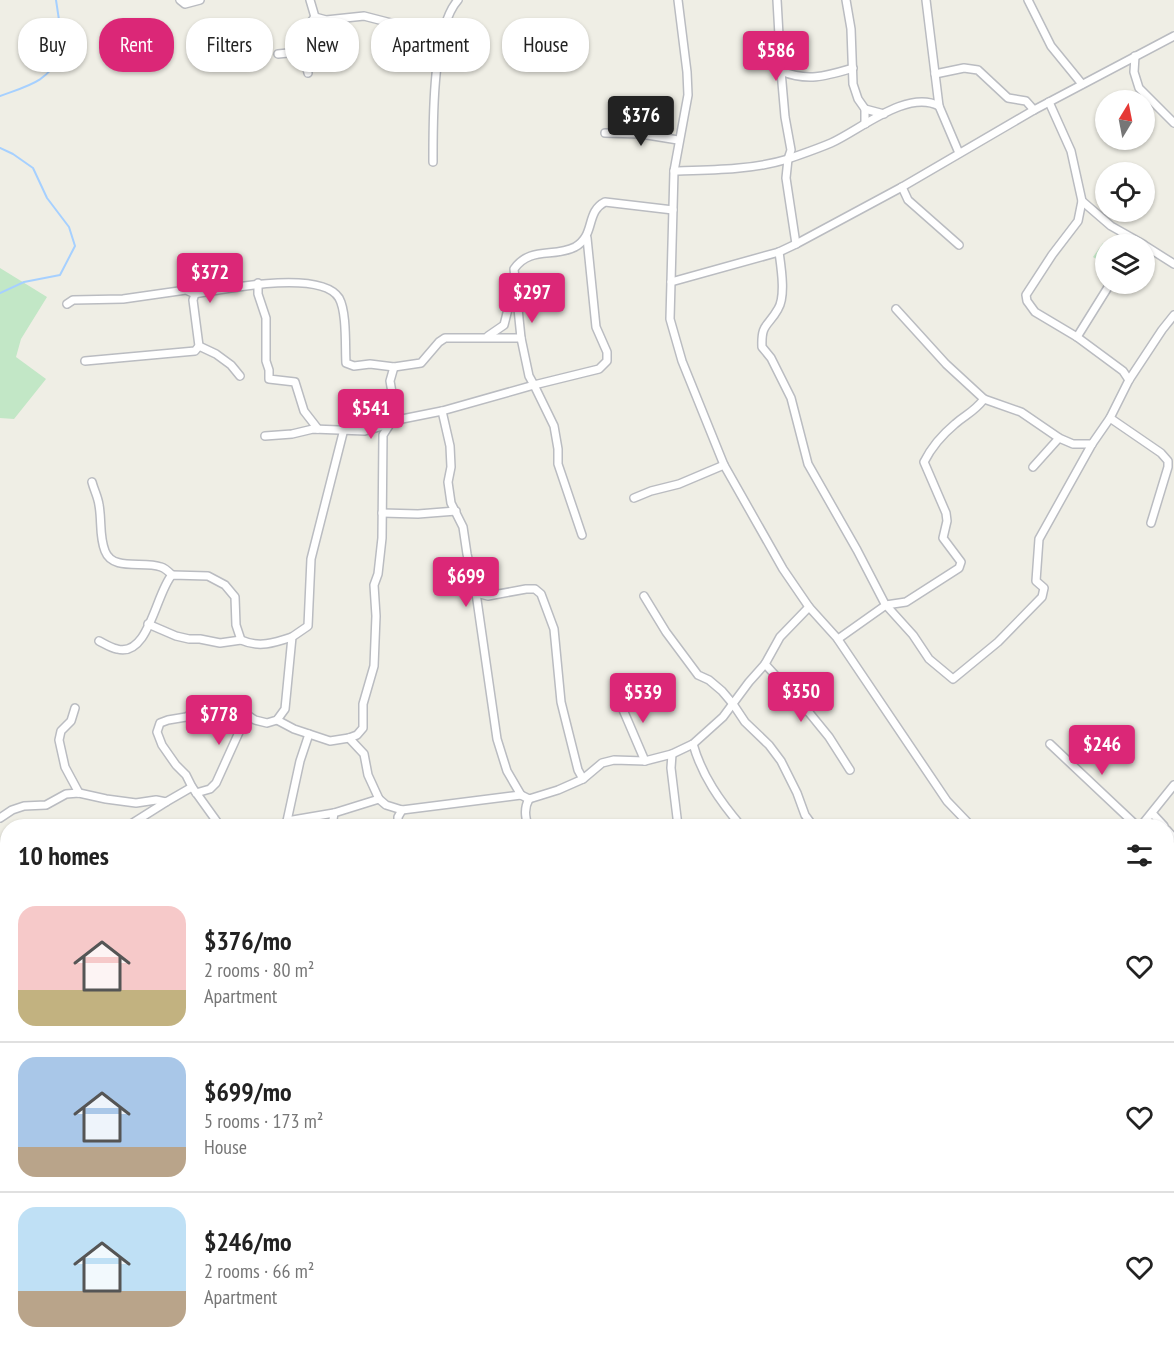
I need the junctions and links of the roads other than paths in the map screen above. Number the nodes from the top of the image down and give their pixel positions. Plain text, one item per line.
1 (180, 0) edge
2 (200, 0) edge
3 (310, 0) edge
4 (458, 0) edge
5 (678, 0) edge
6 (777, 0) edge
7 (846, 0) edge
8 (926, 0) edge
9 (932, 0) edge
10 (1028, 0) edge
11 (315, 17) joint
12 (372, 18) edge
13 (448, 18) edge
14 (1174, 36) edge
15 (285, 53) edge
16 (278, 54) dead end
17 (1135, 56) junction
18 (853, 68) junction
19 (781, 71) junction
20 (438, 72) edge
21 (935, 74) junction
22 (1082, 84) junction
23 (1049, 102) junction
24 (939, 106) junction
25 (865, 109) junction
26 (1034, 110) junction
27 (884, 114) junction
28 (1173, 120) edge
29 (865, 124) junction
30 (605, 132) dead end
31 (678, 140) junction
32 (959, 153) junction
33 (788, 159) junction
34 (433, 162) dead end
35 (674, 171) junction
36 (902, 187) junction
37 (1082, 201) junction
38 (673, 210) junction
39 (1123, 234) edge
40 (587, 238) junction
41 (796, 244) junction
42 (960, 245) dead end
43 (779, 252) junction
44 (1155, 253) edge
45 (1174, 264) edge
46 (515, 280) junction
47 (671, 282) junction
48 (258, 283) junction
49 (195, 294) junction
50 (1104, 294) edge
51 (67, 304) dead end
52 (896, 309) dead end
53 (1174, 315) edge
54 (1077, 336) junction
55 (486, 337) junction
56 (521, 338) junction
57 (199, 346) junction
58 (85, 361) dead end
59 (394, 367) junction
60 (240, 376) dead end
61 (1129, 380) junction
62 (534, 385) junction
63 (984, 399) junction
64 (442, 411) junction
65 (1110, 418) junction
66 (390, 424) junction
67 (318, 429) junction
68 (344, 429) junction
69 (265, 436) dead end
70 (1059, 438) junction
71 (1092, 444) junction
72 (724, 465) junction
73 (1033, 467) dead end
74 (92, 482) dead end
75 (634, 498) dead end
76 (456, 512) junction
77 (382, 513) junction
78 (1151, 523) dead end
79 (582, 535) dead end
80 (172, 575) junction
81 (476, 593) junction
82 (644, 596) dead end
83 (886, 605) junction
84 (809, 607) junction
85 (148, 624) junction
86 (292, 637) junction
87 (838, 639) junction
88 (241, 640) junction
89 (99, 641) dead end
90 (765, 664) junction
91 (618, 698) dead end
92 (733, 704) junction
93 (75, 708) dead end
94 (250, 717) junction
95 (277, 720) junction
96 (309, 734) junction
97 (349, 738) junction
98 (693, 744) junction
99 (1050, 744) dead end
100 (672, 754) junction
101 (645, 761) junction
102 (850, 770) dead end
103 (583, 779) junction
104 (1174, 786) edge
105 (194, 790) junction
106 (80, 793) junction
107 (521, 795) junction
108 (379, 799) junction
109 (529, 799) junction
110 (166, 802) junction
111 (402, 810) junction
112 (334, 813) junction
113 (1152, 813) junction
114 (1, 815) edge
115 (140, 819) edge
116 (215, 819) edge
117 (287, 819) edge
118 (308, 819) edge
119 (333, 819) edge
120 (398, 819) edge
121 (526, 819) edge
122 (677, 819) edge
123 (736, 819) edge
124 (808, 819) edge
125 (964, 819) edge
126 (1131, 819) edge
127 (1146, 819) edge
128 (1158, 819) edge

1 - 2 street
3 - 11 street
4 - 13 street
5 - 31 street
6 - 19 street
7 - 18 street
8 - 9 street
8 - 21 street
10 - 22 street
11 - 12 street
14 - 17 street
15 - 16 street
17 - 22 street
17 - 28 street
18 - 19 street
18 - 25 street
19 - 33 street
20 - 34 street
21 - 24 street
21 - 26 street
22 - 23 street
23 - 26 street
23 - 37 street
24 - 27 street
24 - 32 street
25 - 27 street
25 - 29 street
26 - 32 street
27 - 29 street
29 - 33 street
30 - 31 street
31 - 35 street
32 - 36 street
33 - 35 street
33 - 41 street
35 - 38 street
36 - 41 street
36 - 42 street
37 - 39 street
37 - 54 street
38 - 40 street
38 - 47 street
40 - 46 street
40 - 62 street
41 - 43 street
43 - 47 street
43 - 83 street
44 - 45 street
46 - 55 street
46 - 56 street
47 - 72 street
48 - 49 street
48 - 59 street
48 - 67 street
49 - 51 street
49 - 57 street
50 - 54 street
52 - 63 street
53 - 61 street
54 - 61 street
55 - 56 street
55 - 59 street
56 - 62 street
57 - 58 street
57 - 60 street
59 - 66 street
61 - 65 street
62 - 64 street
62 - 79 street
63 - 70 street
63 - 83 street
64 - 66 street
64 - 76 street
65 - 71 street
65 - 78 street
66 - 68 street
66 - 77 street
67 - 68 street
67 - 69 street
68 - 86 street
70 - 71 street
70 - 73 street
71 - 83 street
72 - 75 street
72 - 84 street
74 - 80 street
76 - 77 street
76 - 81 street
77 - 97 street
80 - 85 street
80 - 88 street
81 - 103 street
81 - 107 street
82 - 92 street
83 - 87 street
84 - 87 street
84 - 90 street
85 - 88 street
85 - 89 street
86 - 88 street
86 - 95 street
87 - 125 street
90 - 92 street
90 - 102 street
91 - 101 street
92 - 98 street
92 - 124 street
93 - 106 street
94 - 95 street
94 - 105 street
94 - 105 street
95 - 96 street
96 - 97 street
96 - 117 street
97 - 108 street
98 - 100 street
98 - 123 street
99 - 126 street
100 - 101 street
100 - 122 street
101 - 103 street
103 - 109 street
104 - 113 street
105 - 110 street
105 - 116 street
106 - 110 street
106 - 114 street
107 - 109 street
107 - 111 street
108 - 111 street
108 - 112 street
109 - 121 street
110 - 115 street
111 - 120 street
112 - 118 street
112 - 119 street
113 - 127 street
113 - 128 street

